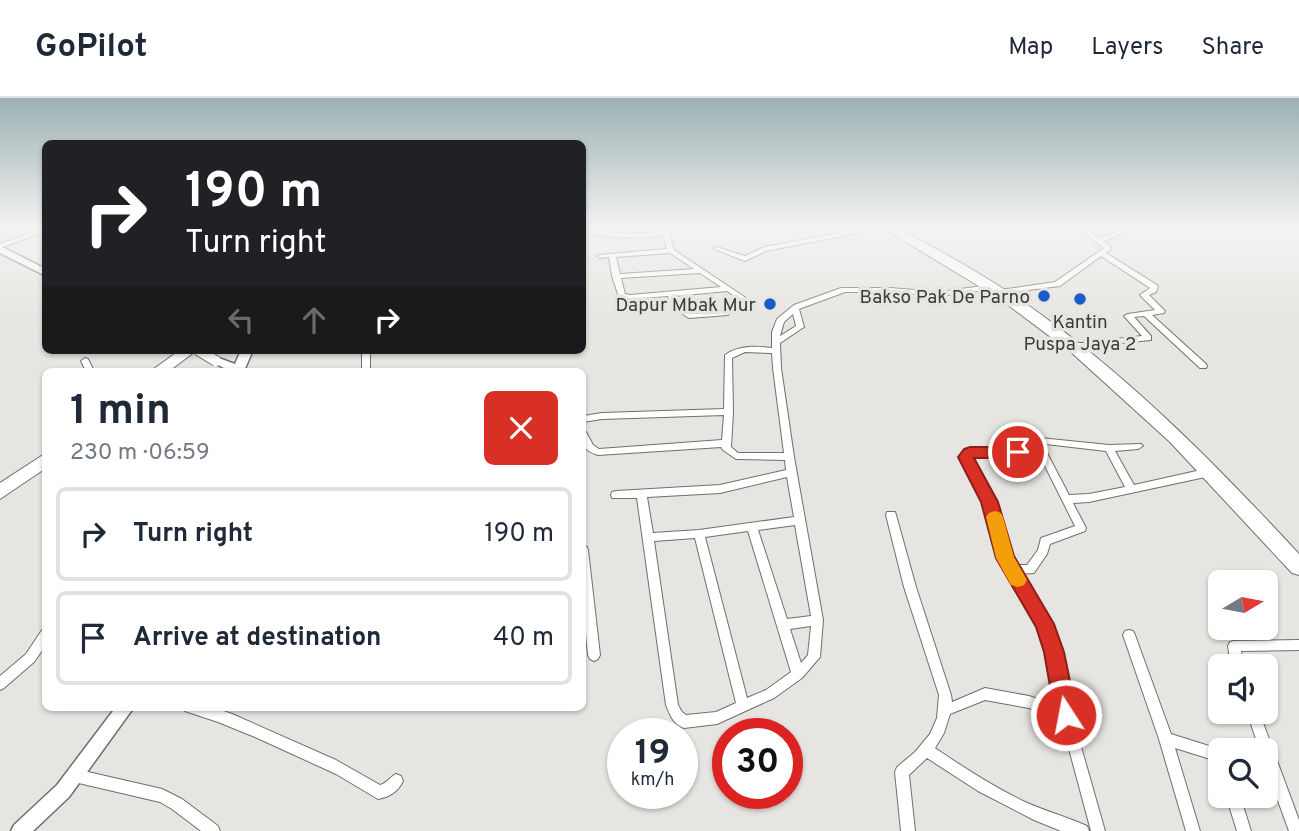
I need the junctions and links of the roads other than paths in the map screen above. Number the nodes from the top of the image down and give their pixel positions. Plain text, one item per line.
1 (15, 262) joint
2 (613, 262) edge
3 (687, 262) edge
4 (947, 262) edge
5 (958, 262) edge
6 (1088, 262) edge
7 (1115, 262) edge
8 (700, 271) junction
9 (42, 272) edge
10 (616, 275) junction
11 (42, 279) edge
12 (989, 287) junction
13 (728, 289) junction
14 (1007, 291) junction
15 (670, 293) junction
16 (795, 308) junction
17 (1147, 314) junction
18 (1082, 345) junction
19 (777, 346) junction
20 (185, 354) edge
21 (193, 354) edge
22 (218, 356) edge
23 (85, 361) dead end
24 (1203, 366) dead end
25 (88, 368) edge
26 (168, 368) edge
27 (169, 368) edge
28 (240, 368) edge
29 (729, 412) junction
30 (586, 419) edge
31 (586, 440) edge
32 (1040, 441) dead end
33 (726, 443) junction
34 (1138, 446) dead end
35 (1109, 448) junction
36 (42, 452) edge
37 (762, 457) junction
38 (789, 457) junction
39 (42, 462) edge
40 (792, 472) junction
41 (1210, 472) junction
42 (771, 478) junction
43 (0, 481) edge
44 (1131, 489) junction
45 (0, 492) edge
46 (642, 494) junction
47 (616, 495) dead end
48 (1066, 499) junction
49 (891, 515) dead end
50 (800, 520) junction
51 (752, 526) junction
52 (699, 534) junction
53 (648, 537) junction
54 (1299, 550) edge
55 (1008, 564) junction
56 (1299, 567) edge
57 (586, 579) edge
58 (817, 620) junction
59 (782, 625) junction
60 (1129, 635) dead end
61 (42, 640) edge
62 (1299, 645) edge
63 (1235, 654) edge
64 (594, 655) dead end
65 (798, 674) junction
66 (0, 684) edge
67 (743, 706) junction
68 (946, 710) junction
69 (122, 711) edge
70 (205, 711) edge
71 (1066, 715) junction
72 (1257, 724) edge
73 (1166, 739) junction
74 (927, 750) junction
75 (1208, 751) edge
76 (75, 776) junction
77 (396, 781) dead end
78 (1237, 808) edge
79 (20, 831) edge
80 (213, 831) edge
81 (908, 831) edge
82 (1082, 831) edge
83 (1098, 831) edge
84 (1193, 831) edge
85 (1244, 831) edge
86 (1296, 831) edge

1 - 9 main road
1 - 11 main road
2 - 10 street
3 - 8 street
4 - 12 highway
5 - 14 highway
6 - 14 street
7 - 17 street
8 - 10 street
8 - 13 street
10 - 15 street
12 - 16 street
12 - 41 highway
13 - 15 street
13 - 15 street
14 - 18 highway
16 - 19 street
16 - 19 street
17 - 18 street
17 - 24 street
18 - 54 highway
19 - 29 street
19 - 38 street
20 - 26 highway
21 - 27 highway
22 - 28 main road
23 - 25 street
29 - 30 street
29 - 33 street
31 - 33 street
32 - 35 street
33 - 37 street
34 - 35 street
35 - 44 street
36 - 43 highway
37 - 38 street
37 - 42 street
38 - 40 street
39 - 45 highway
40 - 42 street
40 - 50 street
41 - 44 street
41 - 56 highway
42 - 46 street
44 - 48 street
46 - 47 street
46 - 53 street
48 - 55 street
48 - 55 street
49 - 68 street
50 - 51 street
50 - 58 street
51 - 52 street
51 - 59 street
52 - 53 street
52 - 67 street
53 - 67 street
55 - 71 street
57 - 64 street
58 - 59 street
58 - 65 street
59 - 65 street
60 - 73 street
61 - 66 street
62 - 63 street
65 - 67 street
68 - 71 street
68 - 74 street
69 - 76 street
70 - 77 street
71 - 83 street
72 - 86 street
73 - 75 street
73 - 84 street
74 - 81 street
74 - 82 street
76 - 79 street
76 - 80 street
78 - 85 street

